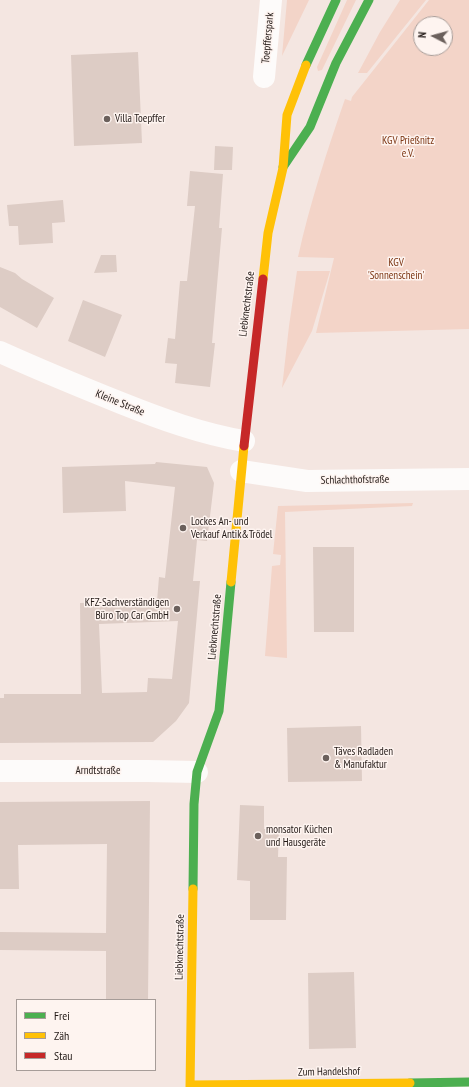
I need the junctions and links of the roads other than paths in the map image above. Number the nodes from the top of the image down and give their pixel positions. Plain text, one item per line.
1 (271, 0) edge
2 (336, 0) edge
3 (369, 0) edge
4 (264, 77) dead end
5 (283, 168) junction
6 (0, 352) edge
7 (244, 441) junction
8 (241, 471) junction
9 (469, 479) edge
10 (0, 771) edge
11 (197, 772) junction
12 (469, 1082) edge
13 (190, 1086) edge

1 - 4 street, Toepfferspark
2 - 5 main road, Liebknechtstraße
3 - 5 main road, Liebknechtstraße
5 - 7 main road, Liebknechtstraße
6 - 7 street, Kleine Straße
7 - 8 main road, Liebknechtstraße
8 - 9 street, Schlachthofstraße
8 - 11 main road, Liebknechtstraße
10 - 11 street, Arndtstraße
11 - 13 main road, Liebknechtstraße
12 - 13 main road, Zum Handelshof

